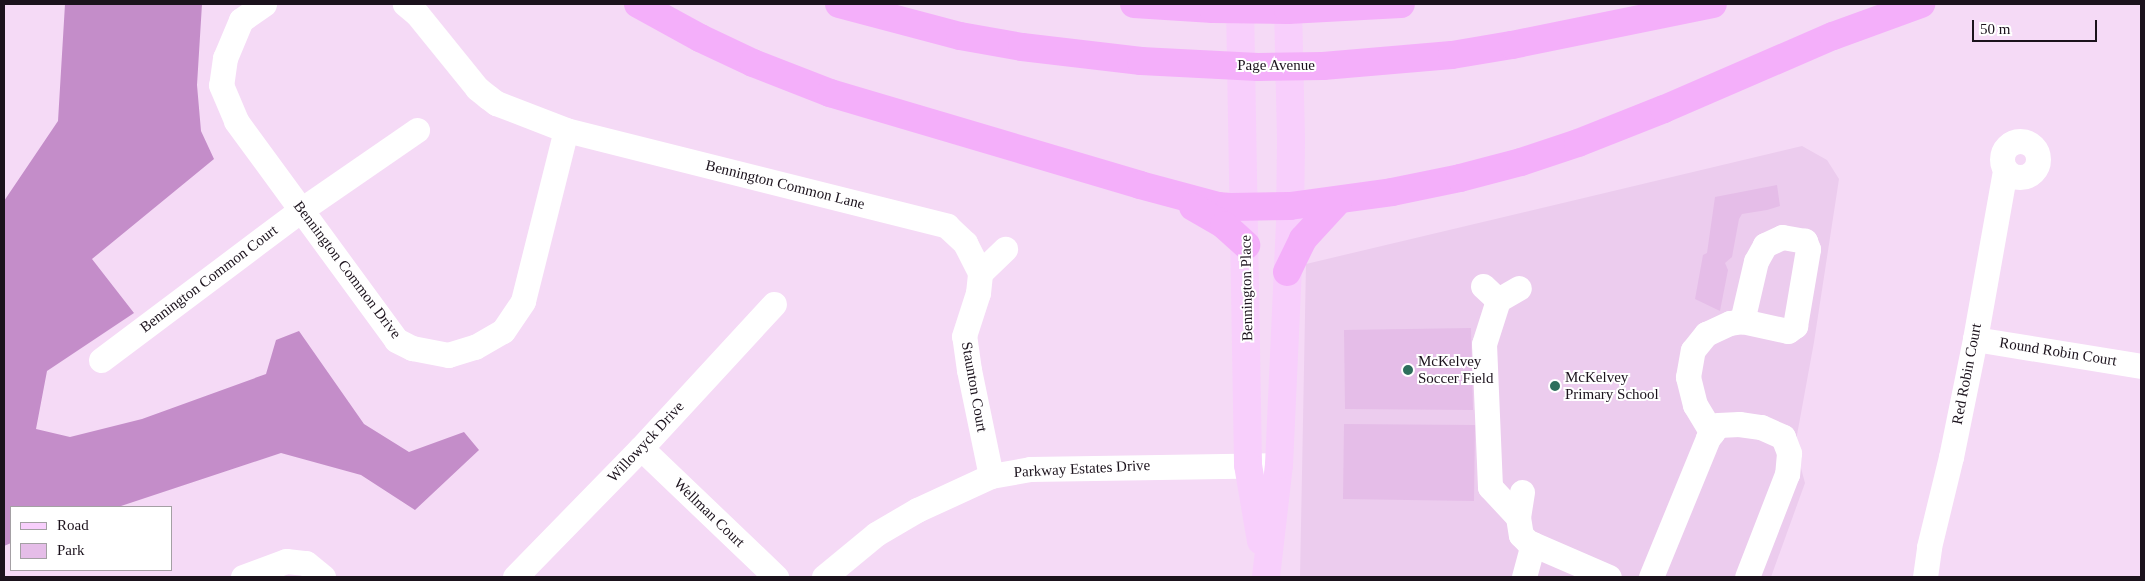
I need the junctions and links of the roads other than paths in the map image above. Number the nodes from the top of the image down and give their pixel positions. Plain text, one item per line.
1 (264, 4) edge
2 (405, 4) edge
3 (638, 4) edge
4 (839, 4) edge
5 (1134, 4) edge
6 (1240, 4) edge
7 (1288, 4) edge
8 (1401, 4) edge
9 (1713, 4) edge
10 (1921, 4) edge
11 (417, 130) dead end
12 (566, 130) junction
13 (2005, 170) dead end
14 (1170, 193) junction
15 (1338, 201) junction
16 (1290, 206) junction
17 (1245, 207) junction
18 (301, 210) junction
19 (1246, 245) junction
20 (1005, 249) dead end
21 (1287, 272) junction
22 (980, 273) junction
23 (1500, 291) dead end
24 (774, 304) dead end
25 (1742, 322) dead end
26 (1975, 339) junction
27 (101, 360) dead end
28 (2141, 366) edge
29 (1712, 433) junction
30 (641, 448) junction
31 (1248, 465) junction
32 (1279, 465) junction
33 (991, 476) junction
34 (1522, 492) dead end
35 (1518, 517) junction
36 (1533, 544) junction
37 (1266, 575) edge
38 (243, 577) edge
39 (323, 577) edge
40 (514, 577) edge
41 (776, 577) edge
42 (824, 577) edge
43 (1524, 577) edge
44 (1609, 577) edge
45 (1651, 577) edge
46 (1747, 577) edge
47 (1925, 577) edge

1 - 18 street, Bennington Common Drive
2 - 12 street
3 - 14 highway
4 - 9 highway, Page Avenue
5 - 8 highway
6 - 17 main road, Bennington Place
7 - 16 main road, Bennington Place
10 - 15 highway
11 - 18 street, Bennington Common Court
12 - 18 street, Bennington Common Drive
12 - 22 street, Bennington Common Lane
13 - 26 street, Red Robin Court
14 - 17 highway
14 - 19 highway
15 - 16 highway
15 - 21 highway
16 - 17 highway
16 - 21 main road, Bennington Place
17 - 19 main road, Bennington Place
18 - 27 street, Bennington Common Court
19 - 31 main road, Bennington Place
20 - 22 street
21 - 32 main road, Bennington Place
22 - 33 street, Staunton Court
23 - 35 street
24 - 30 street, Willowyck Drive
25 - 29 street
26 - 28 street, Round Robin Court
26 - 47 street, Red Robin Court
29 - 45 street
29 - 46 street
30 - 40 street, Willowyck Drive
30 - 41 street, Wellman Court
31 - 32 street, Parkway Estates Drive
31 - 33 street, Parkway Estates Drive
31 - 37 main road, Bennington Place
32 - 37 main road, Bennington Place
33 - 42 street, Parkway Estates Drive
34 - 35 street
35 - 36 street
36 - 43 street
36 - 44 street
38 - 39 street

